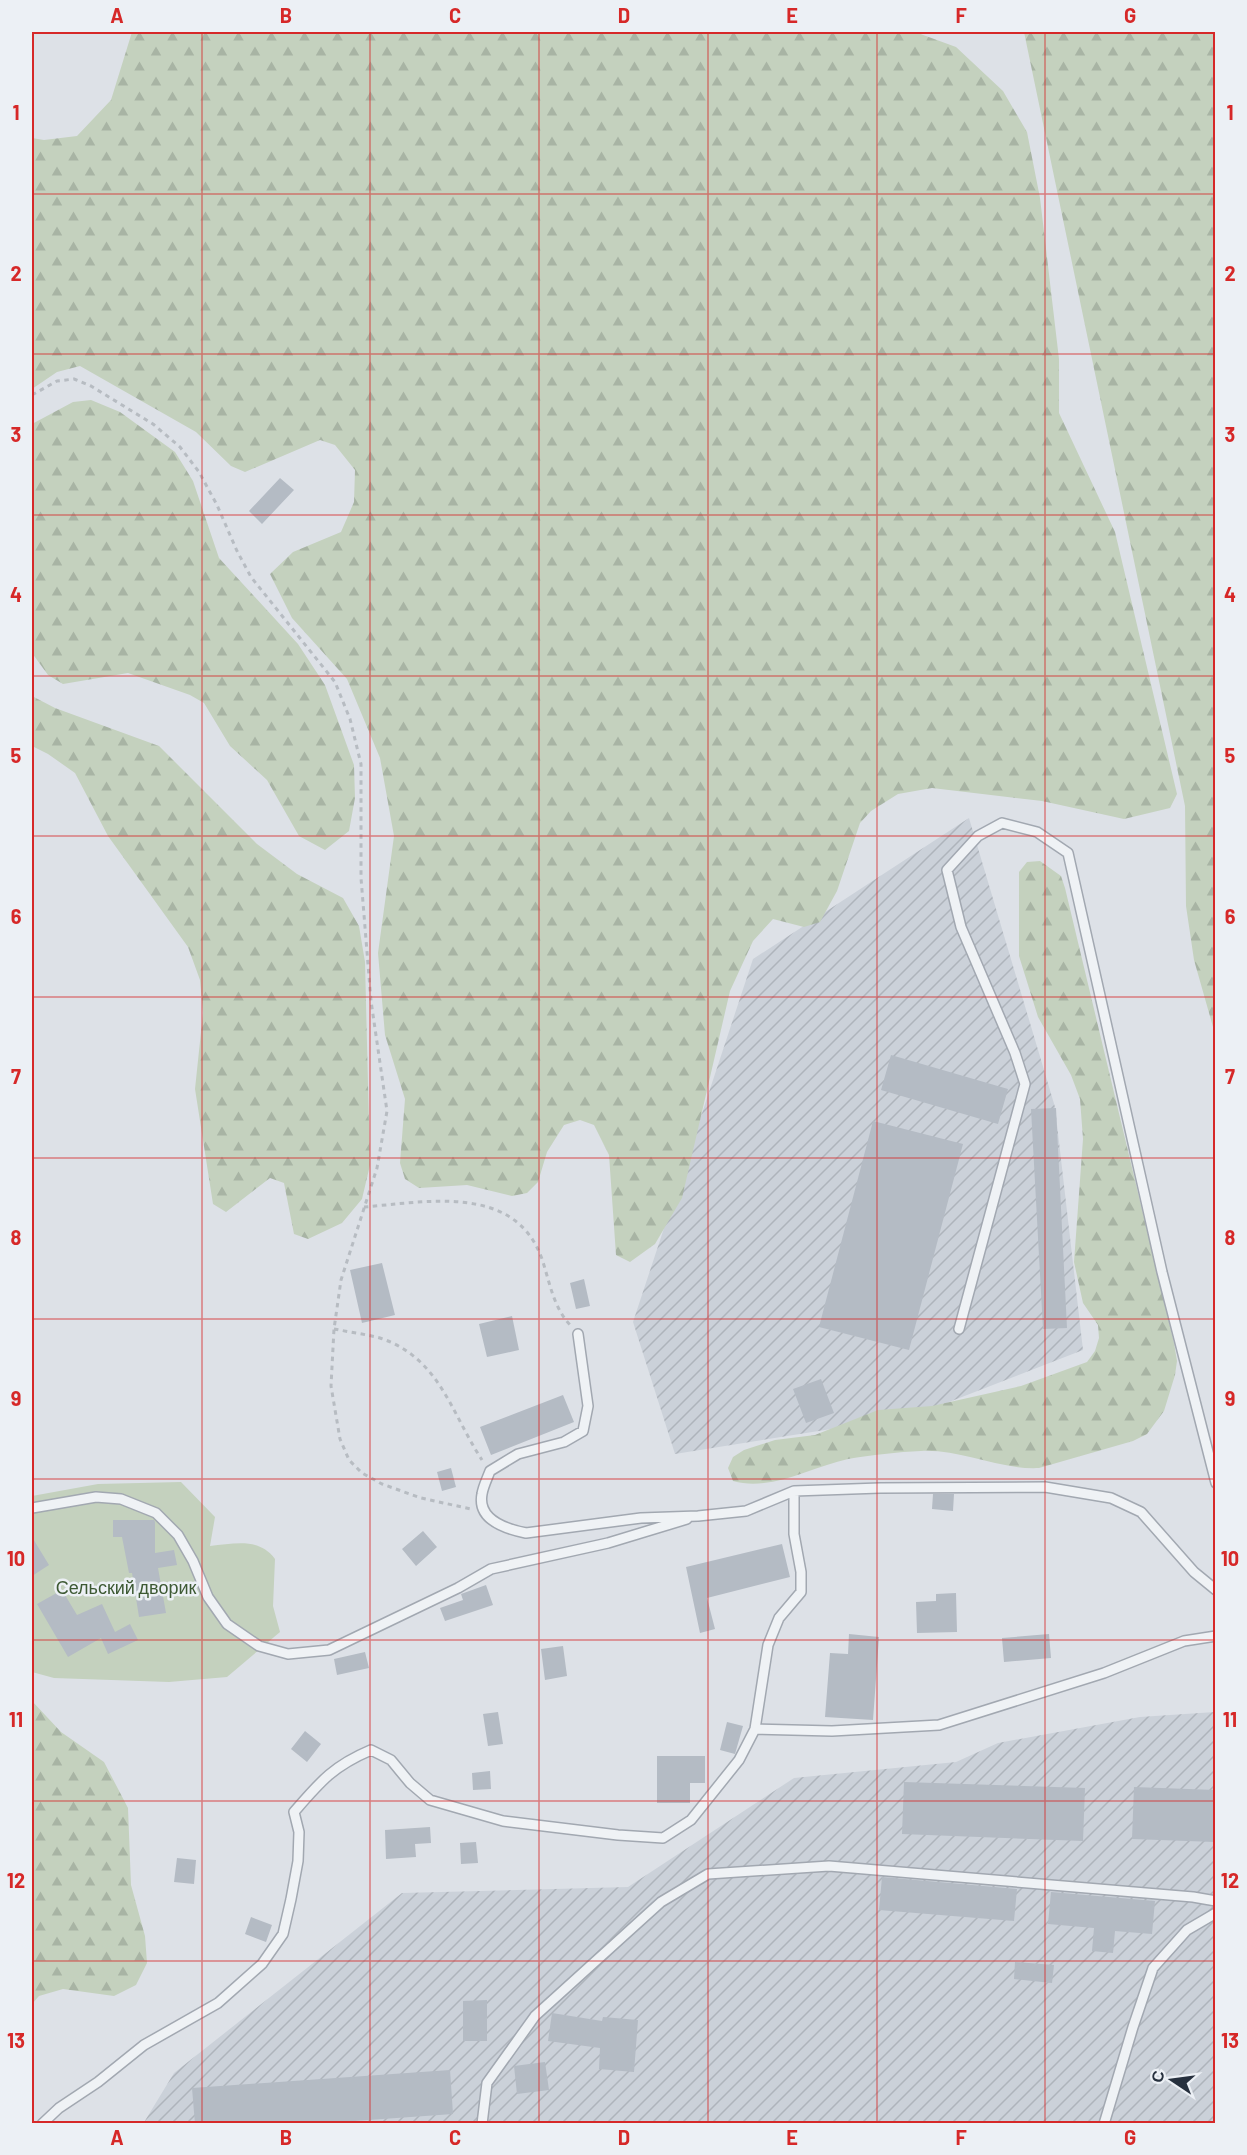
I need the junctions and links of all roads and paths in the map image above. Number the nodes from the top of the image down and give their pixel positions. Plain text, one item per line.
1 (32, 395) edge
2 (364, 1207) junction
3 (334, 1329) junction
4 (959, 1329) dead end
5 (578, 1334) joint
6 (490, 1472) junction
7 (1215, 1483) edge
8 (794, 1491) junction
9 (32, 1508) edge
10 (482, 1511) junction
11 (698, 1516) junction
12 (1215, 1590) edge
13 (1215, 1636) edge
14 (754, 1729) junction
15 (1215, 1901) edge
16 (1215, 1913) edge
17 (42, 2124) edge
18 (482, 2124) edge
19 (1104, 2124) edge

1 - 2 path
2 - 3 path
2 - 5 path
3 - 6 path
3 - 10 path
4 - 7 lane
5 - 6 lane
6 - 10 lane
8 - 11 lane
8 - 12 lane
8 - 14 lane
9 - 11 lane
10 - 11 lane
13 - 14 lane
14 - 17 lane
15 - 18 lane
16 - 19 lane

